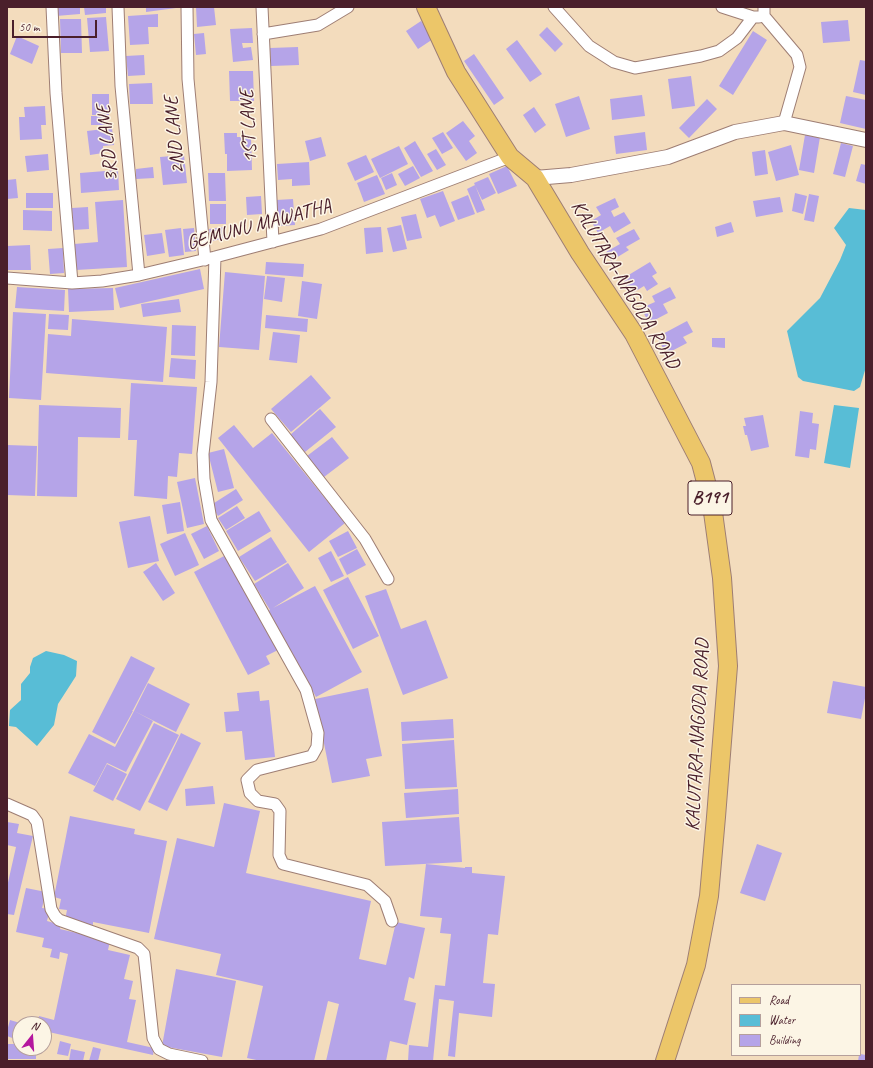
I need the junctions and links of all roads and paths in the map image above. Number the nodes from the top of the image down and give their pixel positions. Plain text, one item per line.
1 (52, 7) edge
2 (118, 7) edge
3 (187, 7) edge
4 (262, 7) edge
5 (348, 7) edge
6 (426, 7) edge
7 (554, 7) edge
8 (722, 7) edge
9 (760, 14) edge
10 (263, 34) junction
11 (784, 123) junction
12 (866, 140) edge
13 (510, 157) junction
14 (535, 178) junction
15 (273, 242) junction
16 (210, 258) junction
17 (139, 275) junction
18 (7, 278) edge
19 (72, 282) junction
20 (271, 419) dead end
21 (388, 579) dead end
22 (7, 804) edge
23 (392, 921) dead end
24 (202, 1061) edge
25 (665, 1061) edge

1 - 19 street
2 - 17 street, 3RD LANE
3 - 16 street, 2ND LANE
4 - 10 street, 1ST LANE
5 - 10 street
6 - 13 main road, KALUTARA-NAGODA ROAD / B191
7 - 9 street
8 - 9 street
9 - 11 street
10 - 15 street, 1ST LANE
11 - 12 street
11 - 14 street
13 - 14 main road, KALUTARA-NAGODA ROAD / B191
13 - 15 street, GEMUNU MAWATHA
14 - 25 main road, KALUTARA-NAGODA ROAD / B191
15 - 16 street, GEMUNU MAWATHA
16 - 17 street, GEMUNU MAWATHA
16 - 23 street, 2ND LANE
17 - 19 street, GEMUNU MAWATHA
18 - 19 street, GEMUNU MAWATHA
20 - 21 street
22 - 24 street

